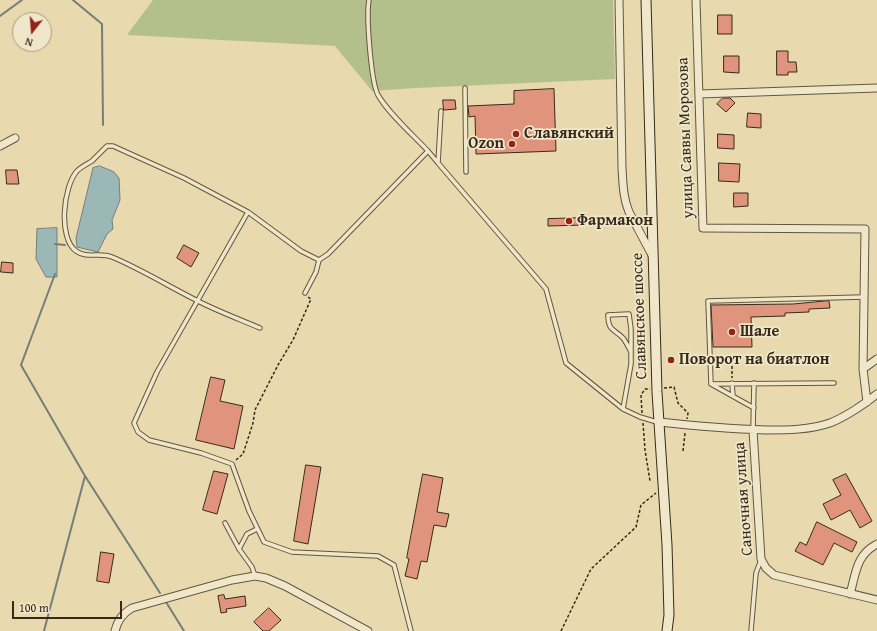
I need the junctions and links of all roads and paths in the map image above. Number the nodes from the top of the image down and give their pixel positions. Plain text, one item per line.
1 (369, 0) edge
2 (619, 0) edge
3 (646, 0) edge
4 (696, 0) edge
5 (465, 88) dead end
6 (877, 88) edge
7 (699, 94) junction
8 (441, 111) dead end
9 (15, 138) dead end
10 (0, 146) edge
11 (428, 151) junction
12 (438, 163) junction
13 (466, 172) dead end
14 (248, 212) junction
15 (652, 255) junction
16 (319, 260) junction
17 (304, 293) joint
18 (864, 297) junction
19 (198, 301) junction
20 (260, 328) dead end
21 (631, 352) junction
22 (710, 358) junction
23 (877, 359) edge
24 (863, 369) junction
25 (732, 383) junction
26 (754, 383) junction
27 (834, 383) dead end
28 (711, 384) junction
29 (877, 394) edge
30 (733, 396) junction
31 (867, 402) junction
32 (623, 408) junction
33 (754, 408) junction
34 (659, 422) junction
35 (753, 430) junction
36 (645, 450) dead end
37 (232, 464) junction
38 (650, 481) dead end
39 (663, 487) junction
40 (225, 523) dead end
41 (257, 529) junction
42 (877, 544) edge
43 (239, 549) junction
44 (761, 559) junction
45 (255, 576) junction
46 (850, 594) junction
47 (877, 600) edge
48 (115, 631) edge
49 (368, 631) edge
50 (411, 631) edge
51 (561, 631) edge
52 (667, 631) edge
53 (751, 631) edge

1 - 11 lane
2 - 15 street
3 - 15 main road, Славянское шоссе
4 - 7 street, улица Саввы Морозова
5 - 13 lane
6 - 7 street
7 - 18 street, улица Саввы Морозова
8 - 12 lane
9 - 10 street
11 - 12 lane
11 - 16 lane
12 - 32 lane
14 - 16 lane
14 - 19 lane
14 - 19 lane
15 - 34 main road, Славянское шоссе
16 - 17 lane
17 - 37 path
18 - 22 lane
18 - 24 street, улица Саввы Морозова
19 - 20 lane
19 - 37 lane
21 - 21 lane
21 - 32 lane
22 - 25 path
22 - 28 lane
23 - 24 street
24 - 31 street, улица Саввы Морозова
25 - 26 lane
25 - 28 lane
25 - 30 lane
26 - 27 lane
26 - 33 lane
28 - 30 lane
29 - 31 street
30 - 33 lane
31 - 35 street
32 - 34 lane
33 - 35 lane
34 - 35 street
34 - 39 main road, Славянское шоссе
35 - 44 street, Саночная улица
36 - 38 path
37 - 41 lane
39 - 51 path
39 - 52 main road, Славянское шоссе
40 - 43 lane
41 - 43 lane
41 - 50 lane
42 - 46 street
43 - 45 lane
44 - 46 street, Саночная улица
44 - 53 lane
45 - 48 street
45 - 49 street
46 - 47 street, Саночная улица

